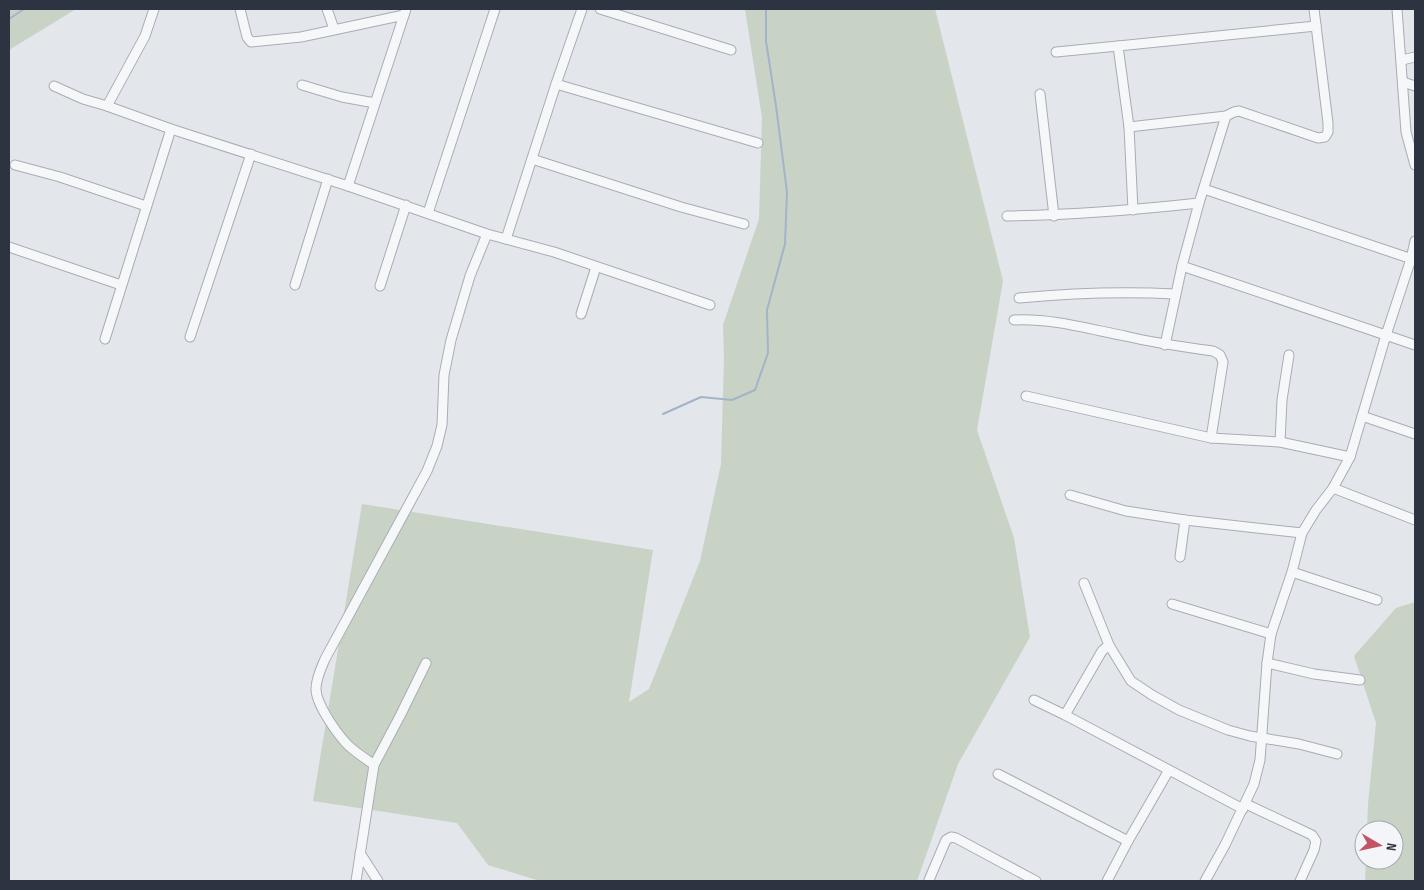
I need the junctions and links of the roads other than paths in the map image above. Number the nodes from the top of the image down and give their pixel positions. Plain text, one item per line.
1 (154, 9) edge
2 (240, 9) edge
3 (327, 9) edge
4 (495, 9) edge
5 (582, 9) edge
6 (600, 9) edge
7 (1314, 9) edge
8 (1397, 9) edge
9 (405, 12) edge
10 (1316, 26) junction
11 (334, 30) junction
12 (1118, 46) junction
13 (731, 50) dead end
14 (1056, 52) dead end
15 (1415, 57) edge
16 (1402, 60) junction
17 (1404, 82) junction
18 (556, 84) junction
19 (302, 85) dead end
20 (54, 86) dead end
21 (1415, 86) edge
22 (1040, 94) dead end
23 (375, 103) junction
24 (107, 106) junction
25 (1226, 116) junction
26 (1129, 127) junction
27 (171, 129) junction
28 (758, 142) dead end
29 (251, 154) junction
30 (532, 160) junction
31 (16, 165) dead end
32 (1415, 165) edge
33 (328, 179) junction
34 (348, 186) junction
35 (1204, 189) junction
36 (1199, 203) junction
37 (406, 205) junction
38 (146, 206) junction
39 (1133, 210) junction
40 (428, 213) junction
41 (1007, 216) dead end
42 (1054, 216) junction
43 (744, 224) dead end
44 (487, 234) junction
45 (506, 239) junction
46 (1415, 241) edge
47 (9, 247) edge
48 (1413, 260) edge
49 (1182, 266) junction
50 (596, 267) junction
51 (121, 285) junction
52 (295, 285) dead end
53 (380, 286) dead end
54 (1175, 294) junction
55 (1019, 298) dead end
56 (710, 305) dead end
57 (581, 314) dead end
58 (1014, 320) dead end
59 (1386, 335) junction
60 (190, 337) dead end
61 (105, 339) dead end
62 (1415, 344) edge
63 (1165, 345) junction
64 (1289, 355) dead end
65 (1026, 396) dead end
66 (1362, 416) junction
67 (1415, 434) edge
68 (1211, 438) junction
69 (1280, 442) junction
70 (1350, 457) junction
71 (1334, 488) junction
72 (1070, 495) dead end
73 (1185, 520) junction
74 (1415, 520) edge
75 (1302, 533) junction
76 (1180, 558) dead end
77 (1292, 572) junction
78 (1084, 583) dead end
79 (1377, 600) dead end
80 (1172, 604) dead end
81 (1271, 634) junction
82 (1109, 645) junction
83 (1266, 662) junction
84 (426, 663) dead end
85 (1360, 680) dead end
86 (1034, 700) dead end
87 (1065, 715) junction
88 (1262, 738) junction
89 (1337, 754) dead end
90 (374, 765) junction
91 (1169, 770) junction
92 (998, 774) dead end
93 (1244, 806) junction
94 (1128, 841) junction
95 (360, 853) junction
96 (1018, 877) edge
97 (928, 880) edge
98 (356, 881) edge
99 (378, 881) edge
100 (1036, 881) edge
101 (1107, 881) edge
102 (1205, 881) edge
103 (1300, 881) edge

1 - 24 street
2 - 11 street
3 - 11 street
4 - 40 street
5 - 18 street
6 - 13 street
7 - 10 street
8 - 16 street
9 - 11 street
9 - 23 street
10 - 12 street
10 - 25 street
12 - 14 street
12 - 26 street
15 - 16 street
16 - 17 street
17 - 21 street
17 - 32 street
18 - 28 street
18 - 30 street
19 - 23 street
20 - 24 street
22 - 42 street
23 - 34 street
24 - 27 street
25 - 26 street
25 - 35 street
26 - 39 street
27 - 29 street
27 - 38 street
29 - 33 street
29 - 60 street
30 - 43 street
30 - 45 street
31 - 38 street
33 - 34 street
33 - 52 street
34 - 37 street
35 - 36 street
35 - 48 street
36 - 39 street
36 - 49 street
37 - 40 street
37 - 53 street
38 - 51 street
39 - 42 street
40 - 44 street
41 - 42 street
44 - 45 street
44 - 90 street
45 - 50 street
46 - 48 street
47 - 51 street
48 - 59 street
49 - 54 street
49 - 59 street
50 - 56 street
50 - 57 street
51 - 61 street
54 - 55 street
54 - 63 street
58 - 63 street
59 - 62 street
59 - 66 street
63 - 68 street
64 - 69 street
65 - 68 street
66 - 67 street
66 - 70 street
68 - 69 street
69 - 70 street
70 - 71 street
71 - 74 street
71 - 75 street
72 - 73 street
73 - 75 street
73 - 76 street
75 - 77 street
77 - 79 street
77 - 81 street
78 - 82 street
80 - 81 street
81 - 83 street
82 - 87 street
82 - 88 street
83 - 85 street
83 - 88 street
84 - 90 street
86 - 87 street
87 - 91 street
88 - 89 street
88 - 93 street
90 - 95 street
91 - 93 street
91 - 94 street
92 - 94 street
93 - 102 street
93 - 103 street
94 - 101 street
95 - 98 street
95 - 99 street
96 - 97 street
96 - 100 street

